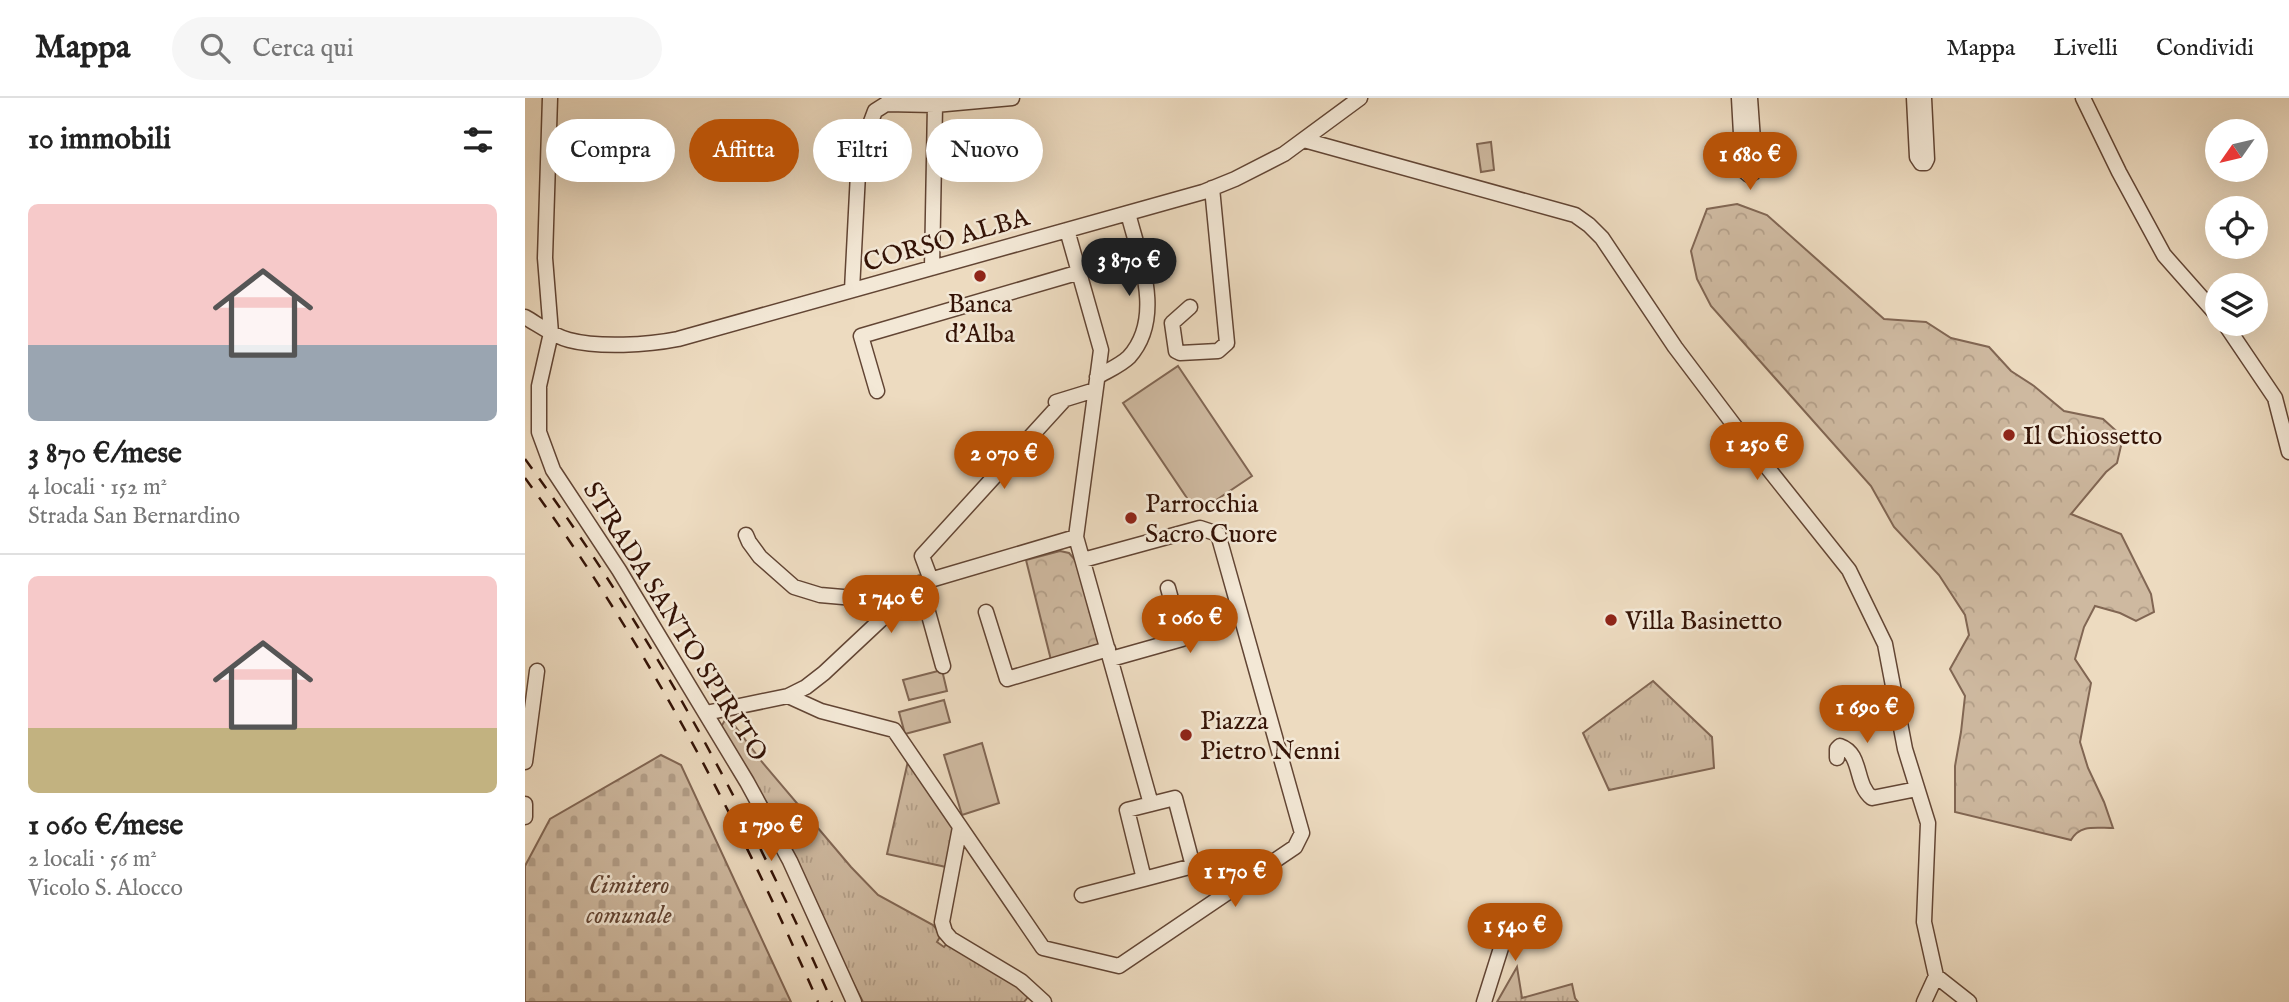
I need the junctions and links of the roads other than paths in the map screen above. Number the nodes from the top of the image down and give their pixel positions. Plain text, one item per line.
1 (550, 98) edge
2 (1012, 98) edge
3 (1360, 98) edge
4 (1739, 98) edge
5 (1749, 98) edge
6 (1914, 98) edge
7 (1924, 98) edge
8 (2083, 98) edge
9 (935, 104) junction
10 (1338, 105) edge
11 (1304, 140) junction
12 (1212, 188) junction
13 (1128, 213) junction
14 (1067, 230) junction
15 (932, 268) junction
16 (1080, 272) junction
17 (852, 290) junction
18 (2205, 301) edge
19 (1190, 307) dead end
20 (525, 317) edge
21 (545, 329) junction
22 (2233, 336) edge
23 (1096, 384) junction
24 (877, 391) dead end
25 (2289, 452) edge
26 (746, 535) dead end
27 (1076, 537) junction
28 (1083, 560) junction
29 (925, 582) junction
30 (1168, 588) dead end
31 (900, 602) junction
32 (986, 612) dead end
33 (1109, 654) junction
34 (943, 666) dead end
35 (537, 671) dead end
36 (788, 695) junction
37 (706, 713) junction
38 (1837, 758) dead end
39 (525, 762) edge
40 (1917, 789) junction
41 (525, 804) edge
42 (1151, 804) junction
43 (525, 817) edge
44 (960, 827) junction
45 (1144, 879) junction
46 (1082, 895) dead end
47 (1512, 913) dead end
48 (1936, 976) junction
49 (854, 1002) edge
50 (1044, 1002) edge
51 (1484, 1002) edge
52 (1924, 1002) edge
53 (1969, 1002) edge

1 - 21 street, STRADA SANTO SPIRITO
2 - 9 street
3 - 10 street, CORSO ALBA
4 - 5 street
6 - 7 street
8 - 18 street
9 - 15 street
9 - 17 street
10 - 11 street, CORSO ALBA
11 - 12 street, CORSO ALBA
11 - 40 street
12 - 13 street, CORSO ALBA
12 - 19 street
13 - 14 street, CORSO ALBA
13 - 23 street
14 - 15 street, CORSO ALBA
14 - 16 street
15 - 17 street, CORSO ALBA
16 - 23 street
16 - 24 street
17 - 21 street, CORSO ALBA
20 - 21 street, CORSO ALBA
21 - 37 street, STRADA SANTO SPIRITO
22 - 25 street
23 - 27 street
23 - 29 street
26 - 31 street
27 - 28 street
27 - 29 street
28 - 33 street
28 - 44 street
29 - 31 street
29 - 34 street
30 - 33 street
31 - 36 street
32 - 33 street
33 - 42 street
35 - 39 street
36 - 37 street
36 - 44 street
37 - 49 street, STRADA SANTO SPIRITO
38 - 40 street
40 - 48 street
41 - 43 street
42 - 45 street
42 - 45 street
44 - 50 street
45 - 46 street
47 - 51 street
48 - 52 street
48 - 53 street

